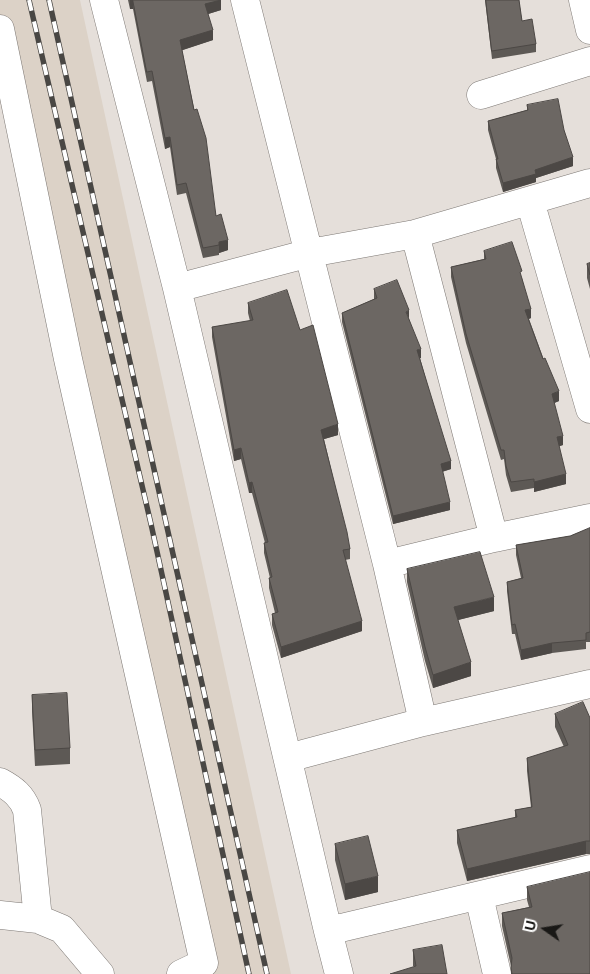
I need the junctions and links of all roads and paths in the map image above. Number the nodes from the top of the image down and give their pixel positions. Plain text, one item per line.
1 (104, 0) edge
2 (245, 0) edge
3 (583, 0) edge
4 (0, 29) edge
5 (590, 30) edge
6 (590, 61) edge
7 (481, 94) dead end
8 (590, 183) edge
9 (530, 201) junction
10 (415, 234) junction
11 (310, 253) junction
12 (178, 288) junction
13 (589, 399) edge
14 (590, 518) edge
15 (494, 538) junction
16 (387, 564) junction
17 (590, 684) edge
18 (423, 722) junction
19 (288, 758) junction
20 (0, 782) edge
21 (590, 869) edge
22 (478, 896) junction
23 (0, 915) edge
24 (38, 919) junction
25 (328, 931) junction
26 (100, 974) edge
27 (180, 974) edge
28 (339, 974) edge
29 (497, 974) edge

1 - 12 street
2 - 11 street
3 - 5 street
4 - 27 street
6 - 7 street
8 - 9 street
9 - 10 street
9 - 13 street
10 - 11 street
10 - 15 street
11 - 12 street
11 - 16 street
12 - 19 street
14 - 15 street
15 - 16 street
16 - 18 street
17 - 18 street
18 - 19 street
19 - 25 street
20 - 24 street
21 - 22 street
22 - 25 street
22 - 29 street
23 - 24 street
24 - 26 street
25 - 28 street

